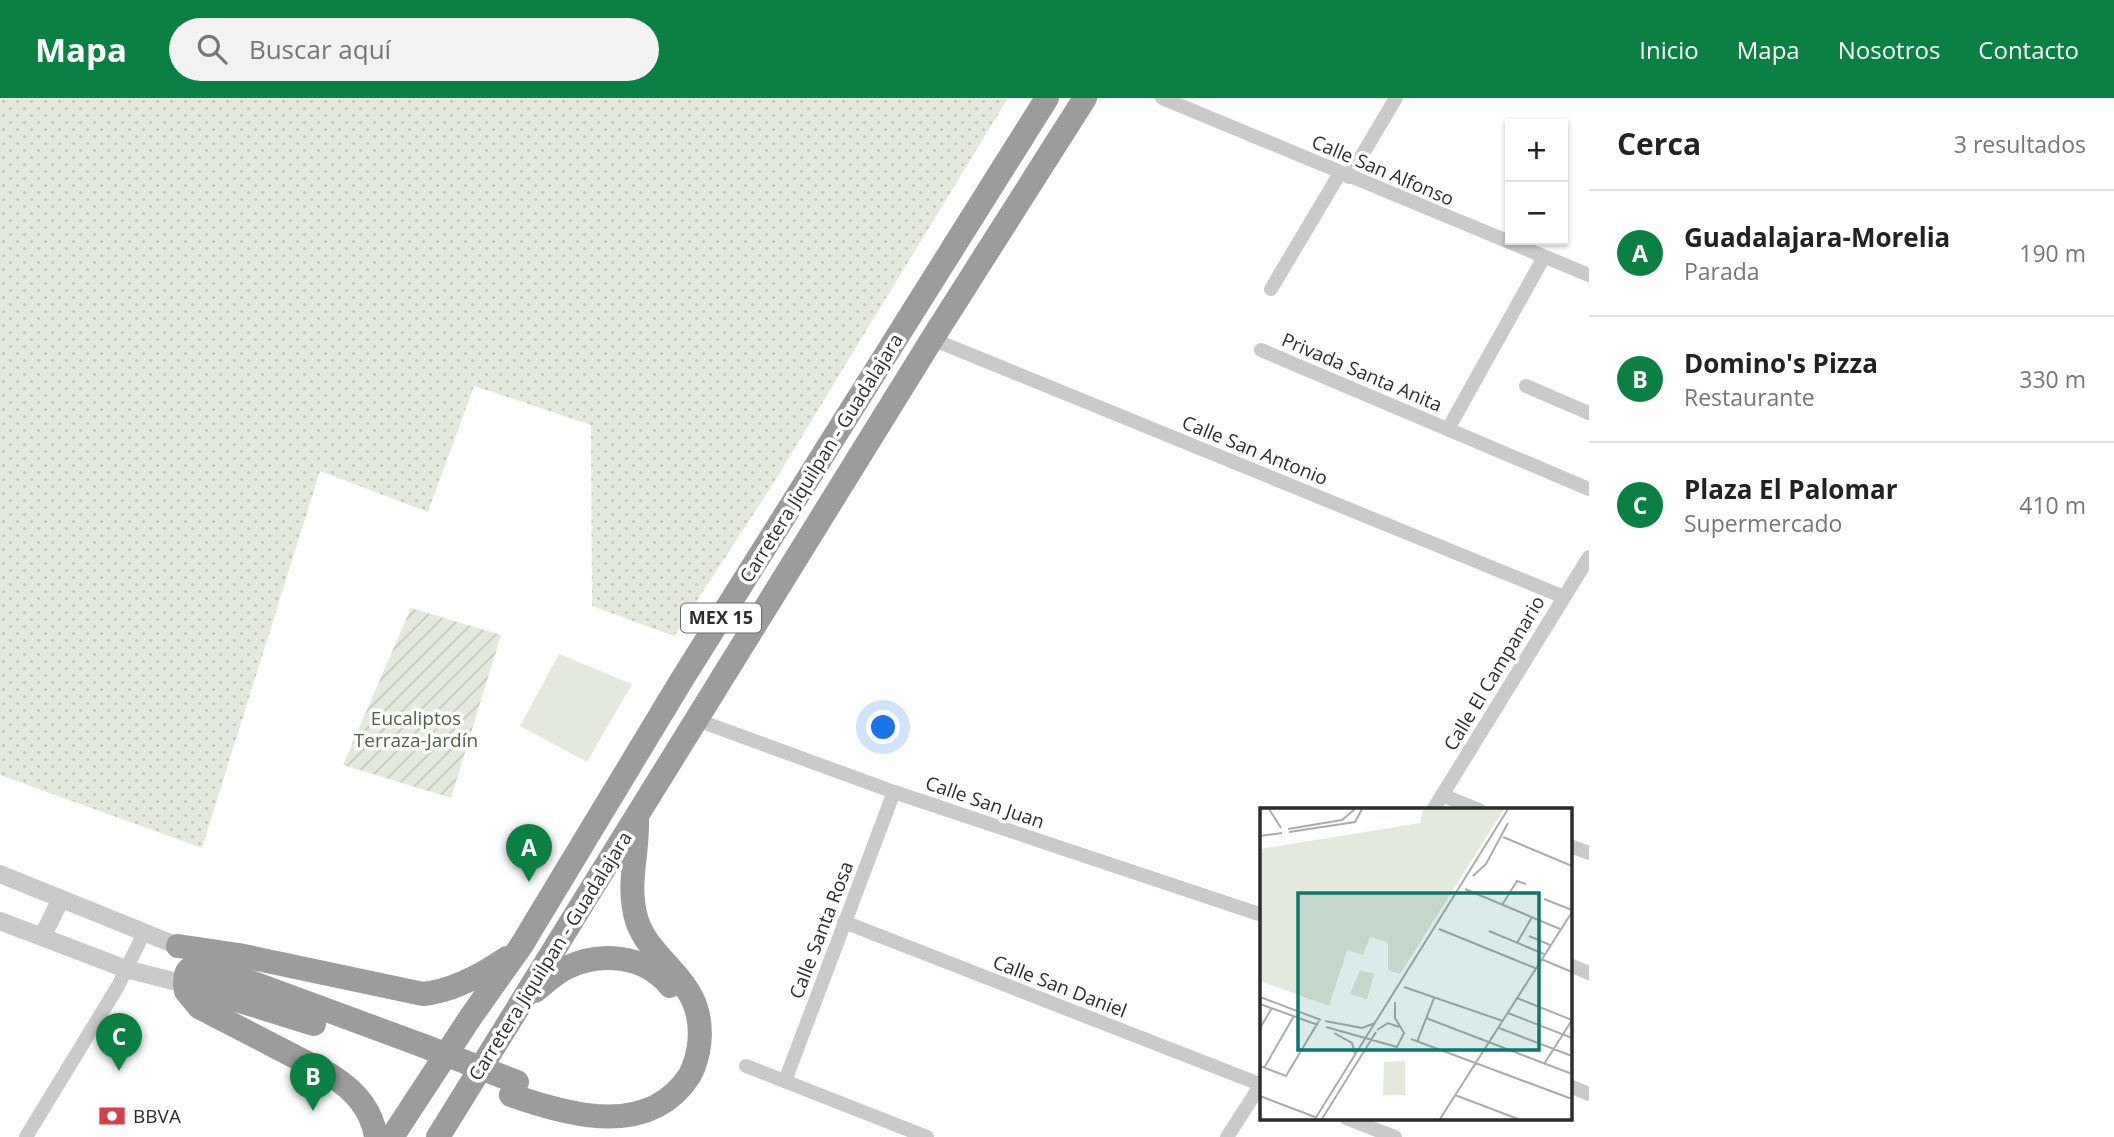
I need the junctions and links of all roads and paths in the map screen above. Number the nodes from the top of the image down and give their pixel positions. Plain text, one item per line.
1 (1047, 98) edge
2 (1085, 98) edge
3 (1162, 98) edge
4 (1396, 98) edge
5 (1345, 175) junction
6 (1544, 257) junction
7 (1589, 275) edge
8 (1271, 289) dead end
9 (932, 339) junction
10 (1261, 350) dead end
11 (1526, 386) dead end
12 (1589, 413) edge
13 (1448, 429) junction
14 (1589, 489) edge
15 (1589, 557) edge
16 (1564, 597) junction
17 (697, 720) junction
18 (894, 792) junction
19 (1442, 795) junction
20 (1434, 808) edge
21 (1474, 808) edge
22 (637, 816) junction
23 (1572, 847) edge
24 (1589, 853) edge
25 (0, 874) edge
26 (61, 899) junction
27 (1260, 914) edge
28 (0, 921) edge
29 (844, 922) junction
30 (144, 933) junction
31 (41, 937) junction
32 (178, 946) junction
33 (521, 946) junction
34 (1572, 966) edge
35 (126, 969) junction
36 (1589, 972) edge
37 (248, 983) junction
38 (185, 984) junction
39 (522, 1003) junction
40 (422, 1052) junction
41 (746, 1066) dead end
42 (785, 1082) junction
43 (1260, 1084) edge
44 (1260, 1086) edge
45 (1572, 1087) edge
46 (514, 1088) junction
47 (1589, 1094) edge
48 (1349, 1119) edge
49 (26, 1137) edge
50 (376, 1137) edge
51 (392, 1137) edge
52 (438, 1137) edge
53 (927, 1137) edge
54 (1227, 1137) edge
55 (1395, 1137) edge

1 - 33 highway, Carretera Jiquilpan - Guadalajara / MEX 15
2 - 9 highway, Carretera Jiquilpan - Guadalajara / MEX 15
3 - 5 street, Calle San Alfonso
4 - 5 street
5 - 6 street, Calle San Alfonso
5 - 8 street
6 - 7 street, Calle San Alfonso
6 - 13 street
9 - 16 street, Calle San Antonio
9 - 17 highway, Carretera Jiquilpan - Guadalajara / MEX 15
10 - 13 street, Privada Santa Anita
11 - 12 street
13 - 14 street, Privada Santa Anita
15 - 16 street, Calle El Campanario
16 - 19 street, Calle El Campanario
17 - 18 street, Calle San Juan
17 - 22 highway, Carretera Jiquilpan - Guadalajara / MEX 15
18 - 27 street, Calle San Juan
18 - 29 street, Calle Santa Rosa
19 - 20 street, Calle El Campanario
19 - 21 street
22 - 39 highway, Carretera Jiquilpan - Guadalajara / MEX 15
22 - 46 highway
23 - 24 street
25 - 26 street
26 - 30 street
26 - 31 street
28 - 31 street
29 - 42 street, Calle Santa Rosa
29 - 43 street, Calle San Daniel
30 - 32 street
30 - 35 street
31 - 35 street
32 - 33 highway
32 - 37 highway
33 - 51 highway, Carretera Jiquilpan - Guadalajara / MEX 15
34 - 36 street
35 - 38 street
35 - 49 street
37 - 38 highway
37 - 40 highway
38 - 40 highway
38 - 50 highway
39 - 46 highway
39 - 52 highway, Carretera Jiquilpan - Guadalajara / MEX 15
40 - 46 highway, bridge
41 - 42 street
42 - 53 street
44 - 54 street
45 - 47 street
48 - 55 street

